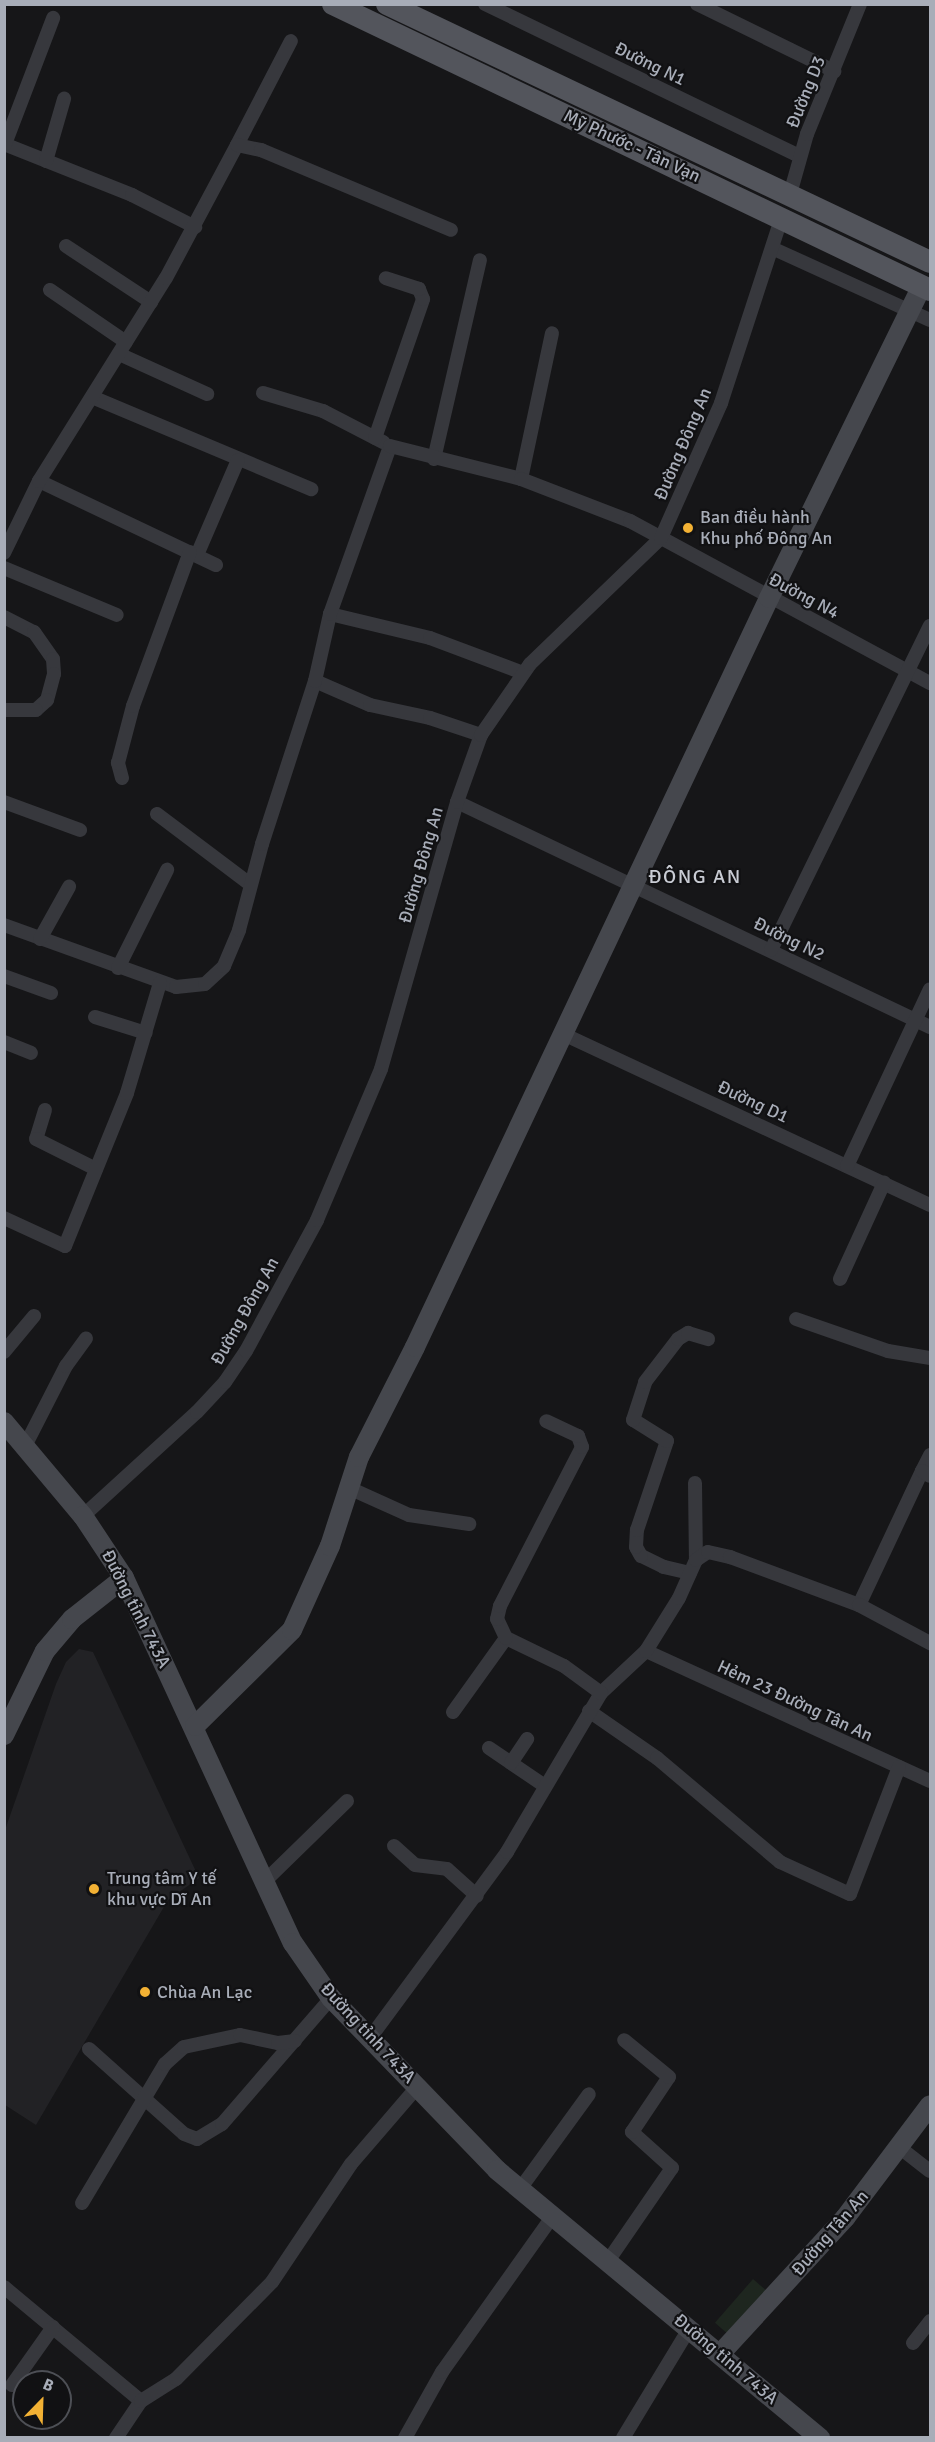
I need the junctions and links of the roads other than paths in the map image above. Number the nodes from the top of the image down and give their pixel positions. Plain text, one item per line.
1 (333, 4) edge
2 (387, 4) edge
3 (485, 4) edge
4 (697, 4) edge
5 (860, 4) edge
6 (53, 18) dead end
7 (291, 41) dead end
8 (834, 71) junction
9 (64, 99) dead end
10 (5, 144) edge
11 (237, 145) junction
12 (800, 156) junction
13 (46, 161) junction
14 (790, 194) junction
15 (782, 216) junction
16 (195, 227) junction
17 (451, 230) dead end
18 (66, 246) dead end
19 (774, 249) junction
20 (480, 261) dead end
21 (930, 262) edge
22 (386, 278) dead end
23 (928, 283) edge
24 (50, 290) dead end
25 (151, 302) junction
26 (911, 311) junction
27 (930, 320) edge
28 (552, 333) dead end
29 (123, 348) junction
30 (263, 393) dead end
31 (207, 394) dead end
32 (92, 397) junction
33 (375, 438) junction
34 (390, 446) junction
35 (238, 459) junction
36 (434, 459) junction
37 (521, 479) junction
38 (39, 481) junction
39 (311, 489) dead end
40 (662, 538) junction
41 (4, 553) edge
42 (193, 554) junction
43 (216, 565) dead end
44 (4, 568) edge
45 (769, 598) junction
46 (330, 614) junction
47 (117, 615) dead end
48 (4, 617) edge
49 (930, 626) edge
50 (909, 672) junction
51 (523, 673) junction
52 (315, 681) junction
53 (930, 683) edge
54 (4, 710) edge
55 (481, 735) junction
56 (122, 778) dead end
57 (4, 802) edge
58 (458, 802) junction
59 (157, 814) dead end
60 (80, 830) dead end
61 (167, 870) dead end
62 (250, 884) junction
63 (631, 885) junction
64 (69, 887) dead end
65 (4, 925) edge
66 (40, 939) junction
67 (771, 950) junction
68 (118, 968) junction
69 (4, 976) edge
70 (160, 983) junction
71 (930, 989) edge
72 (51, 993) dead end
73 (95, 1017) dead end
74 (916, 1020) junction
75 (930, 1027) edge
76 (561, 1033) junction
77 (146, 1034) junction
78 (4, 1042) edge
79 (32, 1053) dead end
80 (45, 1110) dead end
81 (847, 1166) junction
82 (96, 1169) junction
83 (884, 1183) junction
84 (930, 1205) edge
85 (4, 1218) edge
86 (840, 1279) dead end
87 (34, 1316) dead end
88 (796, 1319) dead end
89 (86, 1338) dead end
90 (708, 1339) dead end
91 (4, 1352) edge
92 (930, 1358) edge
93 (546, 1421) dead end
94 (12, 1436) edge
95 (930, 1455) edge
96 (926, 1473) edge
97 (695, 1483) dead end
98 (349, 1488) junction
99 (83, 1516) junction
100 (469, 1524) dead end
101 (693, 1566) junction
102 (124, 1578) junction
103 (859, 1605) junction
104 (506, 1638) junction
105 (930, 1640) edge
106 (646, 1651) junction
107 (601, 1692) junction
108 (589, 1711) junction
109 (453, 1712) dead end
110 (195, 1726) junction
111 (4, 1735) edge
112 (527, 1739) dead end
113 (489, 1748) dead end
114 (511, 1763) junction
115 (899, 1767) junction
116 (930, 1781) edge
117 (545, 1786) junction
118 (347, 1801) dead end
119 (394, 1846) dead end
120 (264, 1882) junction
121 (477, 1896) junction
122 (331, 1998) junction
123 (370, 2038) junction
124 (624, 2040) dead end
125 (295, 2041) junction
126 (89, 2049) dead end
127 (418, 2086) junction
128 (589, 2094) dead end
129 (145, 2098) junction
130 (930, 2105) edge
131 (899, 2147) junction
132 (930, 2171) edge
133 (520, 2189) junction
134 (82, 2203) dead end
135 (553, 2216) junction
136 (608, 2261) junction
137 (4, 2287) edge
138 (930, 2321) edge
139 (53, 2327) junction
140 (689, 2329) junction
141 (913, 2343) dead end
142 (720, 2354) junction
143 (23, 2370) edge
144 (141, 2401) junction
145 (116, 2438) edge
146 (405, 2438) edge
147 (623, 2438) edge
148 (820, 2438) edge

1 - 15 main road, Mỹ Phước - Tân Vạn
2 - 14 main road, Mỹ Phước - Tân Vạn
3 - 12 street, Đường N1
4 - 8 street
5 - 8 street, Đường D3
6 - 10 street
7 - 11 street
8 - 12 street, Đường D3
9 - 13 street
10 - 13 street
11 - 16 street
11 - 17 street
12 - 14 street, Đường D3
13 - 16 street
14 - 21 main road, Mỹ Phước - Tân Vạn
15 - 19 street, Đường Đông An
15 - 23 main road, Mỹ Phước - Tân Vạn
16 - 25 street
18 - 25 street
19 - 26 street
19 - 40 street, Đường Đông An
20 - 36 street
22 - 33 street
23 - 26 street
24 - 29 street
25 - 29 street
26 - 27 street
26 - 45 street
28 - 37 street
29 - 31 street
29 - 32 street
30 - 33 street, Đường N4
32 - 35 street
32 - 38 street
33 - 34 street, Đường N4
34 - 36 street, Đường N4
34 - 46 street
35 - 39 street
35 - 42 street
36 - 37 street, Đường N4
37 - 40 street, Đường N4
38 - 41 street
38 - 42 street
40 - 45 street, Đường N4
40 - 51 street, Đường Đông An
42 - 43 street
42 - 56 street
44 - 47 street
45 - 50 street, Đường N4
45 - 63 street
46 - 51 street
46 - 52 street
48 - 54 street
49 - 50 street
50 - 53 street, Đường N4
50 - 67 street
51 - 55 street, Đường Đông An
52 - 55 street
52 - 62 street
55 - 58 street, Đường Đông An
57 - 60 street
58 - 63 street, Đường N2
58 - 99 street, Đường Đông An
59 - 62 street
61 - 68 street
62 - 70 street
63 - 67 street, Đường N2
63 - 76 street
64 - 66 street
65 - 66 street
66 - 68 street
67 - 74 street, Đường N2
68 - 70 street
69 - 72 street
70 - 77 street
71 - 74 street
73 - 77 street
74 - 75 street, Đường N2
74 - 81 street
76 - 81 street, Đường D1
76 - 98 street
77 - 82 street
78 - 79 street
80 - 82 street
81 - 83 street, Đường D1
82 - 85 street
83 - 84 street, Đường D1
83 - 86 street
87 - 91 street
88 - 92 street
89 - 94 street
90 - 101 street
93 - 104 street
94 - 99 street, Đường tỉnh 743A
95 - 96 street
96 - 103 street
97 - 101 street
98 - 100 street
98 - 110 street
99 - 102 street, Đường tỉnh 743A
101 - 103 street
101 - 106 street
102 - 110 street, Đường tỉnh 743A
102 - 111 street
103 - 105 street
104 - 107 street
104 - 109 street
106 - 107 street
106 - 115 street, Hẻm 23 Đường Tân An
107 - 108 street
108 - 115 street
108 - 117 street
110 - 120 street, Đường tỉnh 743A
112 - 114 street
113 - 114 street
114 - 117 street
115 - 116 street, Hẻm 23 Đường Tân An
117 - 121 street
118 - 120 street
119 - 121 street
120 - 122 street, Đường tỉnh 743A
121 - 123 street
122 - 123 street, Đường tỉnh 743A
122 - 125 street
123 - 127 street, Đường tỉnh 743A
124 - 136 street
125 - 129 street
125 - 129 street
126 - 129 street
127 - 133 street, Đường tỉnh 743A
127 - 144 street
128 - 133 street
129 - 134 street
130 - 131 street, Đường Tân An
131 - 132 street
131 - 142 street, Đường Tân An
133 - 135 street, Đường tỉnh 743A
135 - 136 street, Đường tỉnh 743A
135 - 146 street
136 - 140 street, Đường tỉnh 743A
137 - 139 street
138 - 141 street
139 - 143 street
139 - 144 street
140 - 142 street, Đường tỉnh 743A
140 - 147 street
142 - 148 street, Đường tỉnh 743A
144 - 145 street

